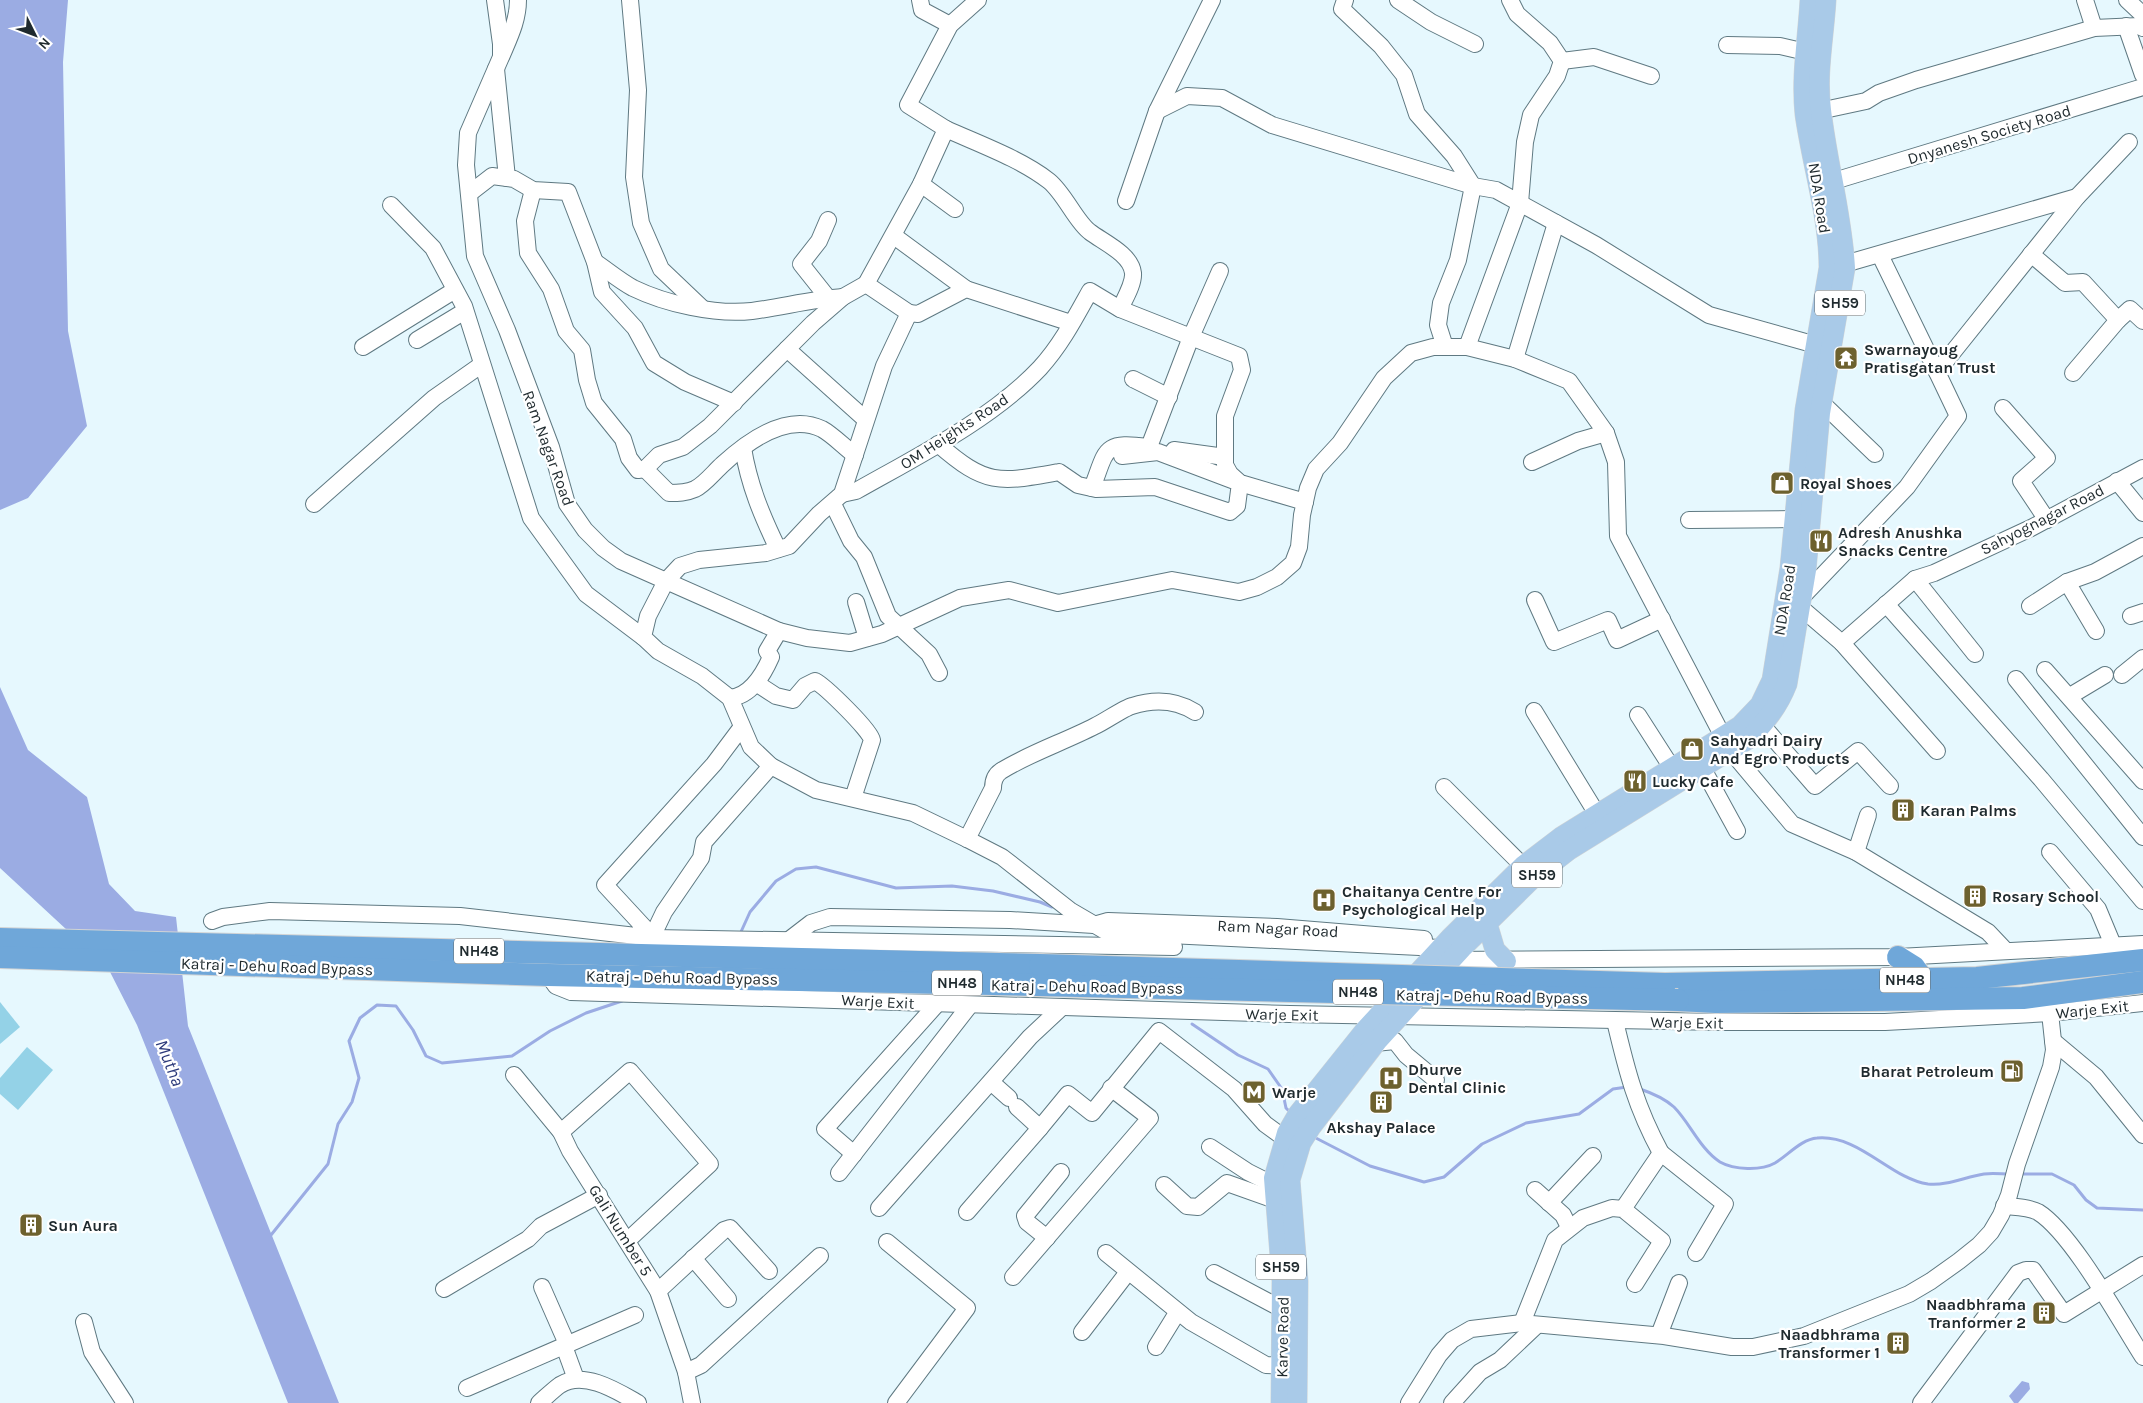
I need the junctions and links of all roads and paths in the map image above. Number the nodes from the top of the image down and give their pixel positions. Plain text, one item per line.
1 (495, 0) edge
2 (518, 0) edge
3 (630, 0) edge
4 (920, 0) edge
5 (978, 0) edge
6 (1212, 0) edge
7 (1345, 0) edge
8 (1398, 0) edge
9 (1510, 0) edge
10 (1810, 0) edge
11 (1826, 0) edge
12 (2085, 0) edge
13 (2127, 0) edge
14 (2143, 15) edge
15 (950, 25) junction
16 (2126, 26) junction
17 (2094, 28) junction
18 (2143, 28) edge
19 (1475, 44) dead end
20 (1728, 45) dead end
21 (1806, 52) junction
22 (1562, 61) junction
23 (498, 63) junction
24 (2143, 75) edge
25 (1651, 76) dead end
26 (2143, 87) edge
27 (1157, 111) junction
28 (1813, 112) junction
29 (946, 128) junction
30 (2129, 142) dead end
31 (507, 178) junction
32 (1834, 181) junction
33 (921, 184) junction
34 (1473, 186) junction
35 (532, 190) junction
36 (470, 193) junction
37 (2077, 197) junction
38 (1126, 201) dead end
39 (1520, 203) junction
40 (392, 205) dead end
41 (955, 209) dead end
42 (828, 220) dead end
43 (1556, 223) junction
44 (894, 236) junction
45 (2031, 254) junction
46 (1880, 255) junction
47 (594, 262) junction
48 (1837, 266) junction
49 (1220, 271) dead end
50 (866, 284) junction
51 (966, 289) junction
52 (455, 290) junction
53 (836, 297) junction
54 (702, 308) junction
55 (1120, 309) junction
56 (465, 311) junction
57 (909, 313) junction
58 (2118, 320) junction
59 (2143, 321) edge
60 (1071, 324) junction
61 (1191, 337) junction
62 (417, 340) dead end
63 (1816, 345) junction
64 (363, 347) dead end
65 (1445, 347) junction
66 (1467, 347) junction
67 (787, 349) junction
68 (1515, 359) junction
69 (481, 364) junction
70 (1937, 372) junction
71 (2073, 373) dead end
72 (1134, 380) dead end
73 (1169, 398) junction
74 (734, 403) junction
75 (1822, 403) junction
76 (2003, 408) dead end
77 (865, 419) junction
78 (1606, 433) junction
79 (938, 444) junction
80 (1150, 447) junction
81 (743, 448) junction
82 (1875, 454) dead end
83 (855, 455) junction
84 (1122, 456) dead end
85 (1225, 457) junction
86 (1532, 462) dead end
87 (2143, 468) edge
88 (645, 469) junction
89 (2117, 481) junction
90 (1240, 483) junction
91 (1092, 488) junction
92 (838, 499) junction
93 (1305, 502) junction
94 (314, 504) dead end
95 (2143, 512) edge
96 (1794, 518) junction
97 (1688, 520) dead end
98 (2047, 520) junction
99 (2143, 546) edge
100 (778, 549) junction
101 (1915, 579) junction
102 (666, 581) junction
103 (2067, 582) junction
104 (1535, 600) dead end
105 (856, 602) dead end
106 (1795, 602) junction
107 (1886, 604) junction
108 (2030, 606) dead end
109 (1662, 619) junction
110 (900, 626) junction
111 (779, 631) junction
112 (2096, 631) dead end
113 (644, 638) junction
114 (867, 638) junction
115 (1842, 643) junction
116 (1975, 654) dead end
117 (2143, 658) edge
118 (2045, 670) dead end
119 (939, 673) dead end
120 (2105, 675) dead end
121 (2122, 675) dead end
122 (2016, 679) dead end
123 (756, 682) junction
124 (2070, 696) junction
125 (730, 698) junction
126 (1534, 711) dead end
127 (1195, 712) dead end
128 (1638, 715) dead end
129 (1762, 725) junction
130 (741, 728) junction
131 (1726, 743) junction
132 (1937, 751) dead end
133 (770, 766) junction
134 (1702, 767) junction
135 (1672, 768) junction
136 (2143, 781) edge
137 (1890, 786) dead end
138 (1444, 787) dead end
139 (853, 798) junction
140 (1597, 814) junction
141 (1868, 815) dead end
142 (1737, 830) dead end
143 (2143, 837) edge
144 (967, 839) junction
145 (1856, 852) junction
146 (2050, 852) dead end
147 (1523, 866) junction
148 (2143, 901) edge
149 (212, 922) dead end
150 (1487, 923) junction
151 (1094, 925) junction
152 (2143, 944) edge
153 (2113, 945) junction
154 (659, 947) junction
155 (7, 948) edge
156 (2006, 951) junction
157 (1448, 952) junction
158 (264, 956) junction
159 (1898, 957) junction
160 (748, 959) junction
161 (2143, 960) edge
162 (1506, 961) junction
163 (782, 969) junction
164 (548, 975) junction
165 (1923, 980) junction
166 (2143, 982) edge
167 (1671, 992) junction
168 (2143, 1003) edge
169 (937, 1004) junction
170 (970, 1005) junction
171 (1061, 1008) junction
172 (2050, 1013) junction
173 (1399, 1016) junction
174 (1615, 1021) junction
175 (1374, 1032) junction
176 (2053, 1041) junction
177 (514, 1075) dead end
178 (1436, 1080) dead end
179 (991, 1082) junction
180 (1111, 1088) junction
181 (1040, 1128) junction
182 (561, 1132) junction
183 (1297, 1134) junction
184 (2143, 1135) edge
185 (1210, 1147) dead end
186 (854, 1154) junction
187 (1661, 1154) junction
188 (1592, 1156) dead end
189 (1061, 1172) dead end
190 (839, 1173) dead end
191 (1164, 1185) dead end
192 (1535, 1190) dead end
193 (1275, 1193) junction
194 (599, 1195) junction
195 (2007, 1200) junction
196 (1549, 1203) junction
197 (879, 1208) dead end
198 (1623, 1209) junction
199 (967, 1212) dead end
200 (1569, 1227) junction
201 (1047, 1238) junction
202 (627, 1241) junction
203 (887, 1242) dead end
204 (1106, 1253) dead end
205 (1696, 1253) dead end
206 (820, 1256) dead end
207 (693, 1258) junction
208 (2143, 1265) edge
209 (768, 1271) dead end
210 (1128, 1272) junction
211 (1214, 1273) dead end
212 (1013, 1276) dead end
213 (1679, 1283) dead end
214 (1635, 1284) dead end
215 (542, 1287) dead end
216 (444, 1289) dead end
217 (658, 1290) junction
218 (2100, 1290) junction
219 (728, 1299) dead end
220 (1282, 1309) junction
221 (1177, 1313) junction
222 (635, 1315) dead end
223 (84, 1322) dead end
224 (1529, 1324) junction
225 (1082, 1332) dead end
226 (1659, 1335) junction
227 (565, 1345) junction
228 (1156, 1347) dead end
229 (2143, 1357) edge
230 (1289, 1366) junction
231 (686, 1372) junction
232 (576, 1380) junction
233 (467, 1388) dead end
234 (609, 1396) edge
235 (125, 1403) edge
236 (539, 1403) edge
237 (638, 1403) edge
238 (692, 1403) edge
239 (896, 1403) edge
240 (1281, 1403) edge
241 (1297, 1403) edge
242 (1409, 1403) edge
243 (1452, 1403) edge
244 (1921, 1403) edge

1 - 23 street, Ram Nagar Road
2 - 23 street
3 - 54 street
4 - 15 street
5 - 15 street
6 - 27 street
7 - 34 street
8 - 19 street
9 - 22 street
10 - 21 main road, NDA Road / SH59
11 - 28 main road, NDA Road / SH59
12 - 17 street
13 - 14 street
15 - 29 street
16 - 17 street
16 - 18 street
16 - 24 street
17 - 28 street
20 - 21 street
21 - 28 main road, NDA Road / SH59
22 - 25 street
22 - 39 street
23 - 31 street
23 - 36 street, Ram Nagar Road
26 - 32 street, Dnyanesh Society Road
27 - 34 street
27 - 38 street
28 - 32 main road, NDA Road / SH59
28 - 48 main road, NDA Road / SH59
29 - 33 street
29 - 55 street
30 - 37 street
31 - 35 street
31 - 36 street
32 - 48 main road, NDA Road / SH59
33 - 41 street
33 - 44 street
34 - 39 street
34 - 65 street
35 - 47 street
35 - 88 street
36 - 102 street, Ram Nagar Road
37 - 45 street
37 - 46 street
39 - 43 street
39 - 66 street
40 - 52 street
42 - 53 street
43 - 63 street
43 - 68 street
44 - 50 street
44 - 51 street
45 - 58 street
45 - 70 street
46 - 48 street
46 - 70 street
47 - 54 street
47 - 74 street
48 - 63 main road, NDA Road / SH59
48 - 75 main road, NDA Road / SH59
49 - 61 street
50 - 53 street
50 - 57 street
51 - 57 street
51 - 60 street
52 - 56 street
52 - 64 street
53 - 54 street
53 - 67 street
55 - 60 street, OM Heights Road
55 - 61 street, OM Heights Road
56 - 62 street
56 - 69 street
57 - 77 street
58 - 59 street
58 - 71 street
60 - 79 street, OM Heights Road
61 - 73 street
61 - 85 street, OM Heights Road
63 - 96 main road, NDA Road / SH59
65 - 66 street, Ram Nagar Road
65 - 93 street, Ram Nagar Road
66 - 68 street, Ram Nagar Road
67 - 74 street
67 - 77 street
68 - 78 street, Ram Nagar Road
69 - 94 street
69 - 113 street
70 - 106 street
72 - 73 street
73 - 80 street
74 - 88 street
75 - 82 street
75 - 106 main road, NDA Road / SH59
76 - 98 street
77 - 83 street
78 - 86 street
78 - 109 street, Ram Nagar Road
79 - 91 street
79 - 92 street, OM Heights Road
80 - 85 street
80 - 91 street
81 - 83 street
81 - 88 street
81 - 100 street
83 - 92 street
84 - 90 street
85 - 90 street
87 - 89 street, Sahyognagar Road
89 - 95 street
89 - 98 street, Sahyognagar Road
90 - 91 street
90 - 93 street
92 - 100 street
92 - 110 street
93 - 110 street, Ram Nagar Road
96 - 97 street
96 - 106 main road, NDA Road / SH59
98 - 101 street, Sahyognagar Road
99 - 103 street
100 - 102 street
101 - 107 street, Sahyognagar Road
101 - 116 street
102 - 111 street, Ram Nagar Road
102 - 113 street
103 - 108 street
103 - 112 street
104 - 109 street
105 - 114 street
106 - 115 street
106 - 129 main road, NDA Road / SH59
106 - 131 main road, NDA Road / SH59
107 - 115 street, Sahyognagar Road
107 - 148 street
109 - 131 street, Ram Nagar Road
110 - 114 street, Ram Nagar Road
110 - 119 street
111 - 114 street, Ram Nagar Road
111 - 123 street
113 - 125 street
115 - 132 street
117 - 121 street
118 - 124 street
120 - 124 street
122 - 143 street
123 - 125 street
123 - 139 street
124 - 136 street
125 - 130 street, Ram Nagar Road
126 - 140 street
127 - 144 street
128 - 135 street
129 - 131 main road, NDA Road / SH59
129 - 137 street
130 - 133 street, Ram Nagar Road
130 - 154 street
131 - 134 main road, SH59
131 - 135 main road, NDA Road / SH59
131 - 145 street, Ram Nagar Road
133 - 139 street, Ram Nagar Road
133 - 154 street
134 - 142 street
134 - 150 main road, NDA Road / SH59
135 - 140 main road, NDA Road / SH59
138 - 147 street
139 - 144 street, Ram Nagar Road
140 - 147 main road, NDA Road / SH59
141 - 145 street
144 - 151 street, Ram Nagar Road
145 - 156 street, Ram Nagar Road
146 - 153 street
147 - 157 main road, NDA Road / SH59
149 - 154 street
150 - 157 main road, NDA Road / SH59
150 - 162 main road
151 - 157 street, Ram Nagar Road
151 - 163 street
152 - 153 street, Warje Exit
153 - 156 street, Warje Exit
154 - 158 highway, Katraj - Dehu Road Bypass / NH48
154 - 160 highway, Katraj - Dehu Road Bypass / NH48
154 - 160 street
155 - 158 highway, Katraj - Dehu Road Bypass / NH48
156 - 159 street, Warje Exit
157 - 162 street, Warje Exit
157 - 163 street, Warje Exit
157 - 173 main road, NDA Road / SH59
157 - 175 main road, NDA Road / SH59
158 - 164 highway, Katraj - Dehu Road Bypass / NH48
159 - 162 street, Warje Exit
159 - 165 highway
160 - 163 highway, Katraj - Dehu Road Bypass / NH48
160 - 164 highway, Katraj - Dehu Road Bypass / NH48
161 - 165 highway, Katraj - Dehu Road Bypass / NH48
163 - 164 street, Warje Exit
163 - 167 highway, Katraj - Dehu Road Bypass / NH48, bridge
163 - 169 street, Warje Exit
165 - 167 highway, Katraj - Dehu Road Bypass / NH48
166 - 167 highway, Katraj - Dehu Road Bypass / NH48
168 - 172 street, Warje Exit
169 - 170 street, Warje Exit
169 - 186 street
170 - 171 street, Warje Exit
170 - 186 street
171 - 175 street, Warje Exit
171 - 179 street
172 - 174 street, Warje Exit
172 - 176 street
173 - 174 street, Warje Exit
173 - 175 main road, SH59
174 - 187 street
175 - 178 street, Warje Exit
175 - 183 main road, Karve Road / SH59
176 - 184 street
176 - 195 street
177 - 182 street, Gali Number 5
179 - 181 street
179 - 197 street
180 - 181 street
180 - 183 street
180 - 201 street
181 - 199 street
182 - 194 street, Gali Number 5
182 - 202 street
183 - 193 main road, Karve Road / SH59
183 - 230 main road, Karve Road / SH59
185 - 193 street
186 - 190 street
187 - 198 street
187 - 205 street
188 - 196 street
189 - 201 street
191 - 193 street
192 - 196 street
193 - 220 main road, Karve Road / SH59
194 - 202 street, Gali Number 5
194 - 216 street
195 - 218 street
195 - 226 street
196 - 200 street
198 - 200 street
198 - 214 street
200 - 224 street
201 - 212 street
202 - 217 street, Gali Number 5
203 - 239 street
204 - 210 street
206 - 231 street
207 - 209 street
207 - 217 street
207 - 219 street
208 - 218 street
210 - 221 street
210 - 225 street
211 - 220 street
213 - 226 street
215 - 227 street
217 - 231 street, Gali Number 5
218 - 229 street
218 - 244 street
220 - 230 main road, Karve Road / SH59
221 - 228 street
221 - 230 street
222 - 227 street
223 - 235 street
224 - 226 street
224 - 242 street
224 - 243 street
227 - 232 street
227 - 233 street
230 - 240 main road, Karve Road / SH59
230 - 241 main road, Karve Road / SH59
231 - 238 street, Gali Number 5
232 - 234 street
232 - 236 street
234 - 237 street

